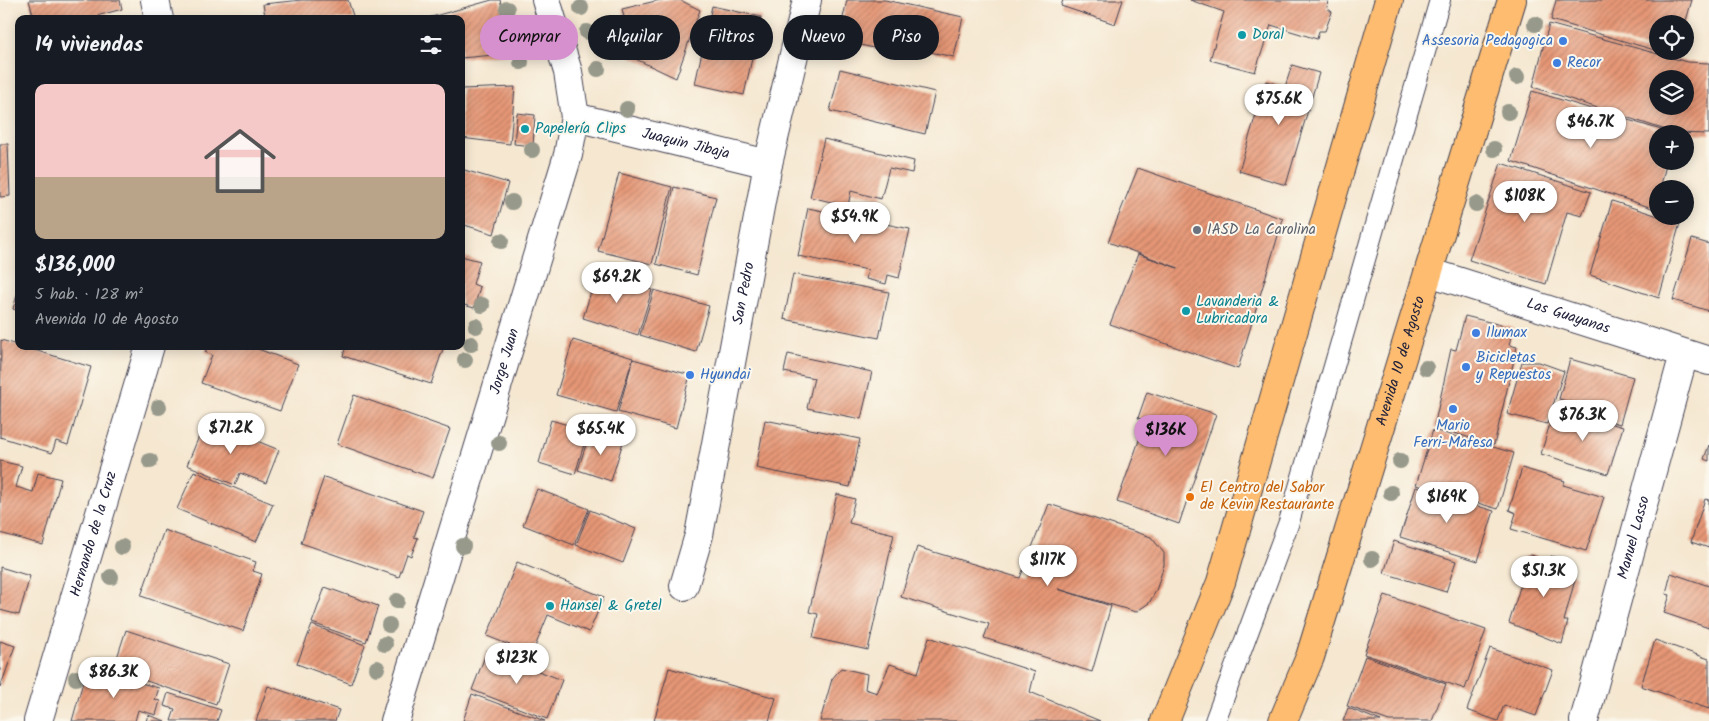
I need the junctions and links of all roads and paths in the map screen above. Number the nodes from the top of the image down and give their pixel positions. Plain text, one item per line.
1 (155, 0) edge
2 (546, 0) edge
3 (807, 0) edge
4 (1388, 0) edge
5 (1440, 0) edge
6 (1512, 0) edge
7 (158, 15) edge
8 (575, 117) junction
9 (768, 164) junction
10 (1428, 272) junction
11 (149, 350) edge
12 (1696, 357) edge
13 (684, 586) dead end
14 (38, 721) edge
15 (395, 721) edge
16 (1165, 721) edge
17 (1215, 721) edge
18 (1284, 721) edge
19 (1584, 721) edge

1 - 7 street
2 - 8 street, Jorge Juan
3 - 9 street, San Pedro
4 - 16 main road
5 - 17 lane
6 - 10 main road, Avenida 10 de Agosto
8 - 9 street, Juaquin Jibaja
8 - 15 street, Jorge Juan
9 - 13 street, San Pedro
10 - 12 street, Las Guayanas
10 - 18 main road, Avenida 10 de Agosto
11 - 14 street, Hernando de la Cruz
12 - 19 street, Manuel Lasso

